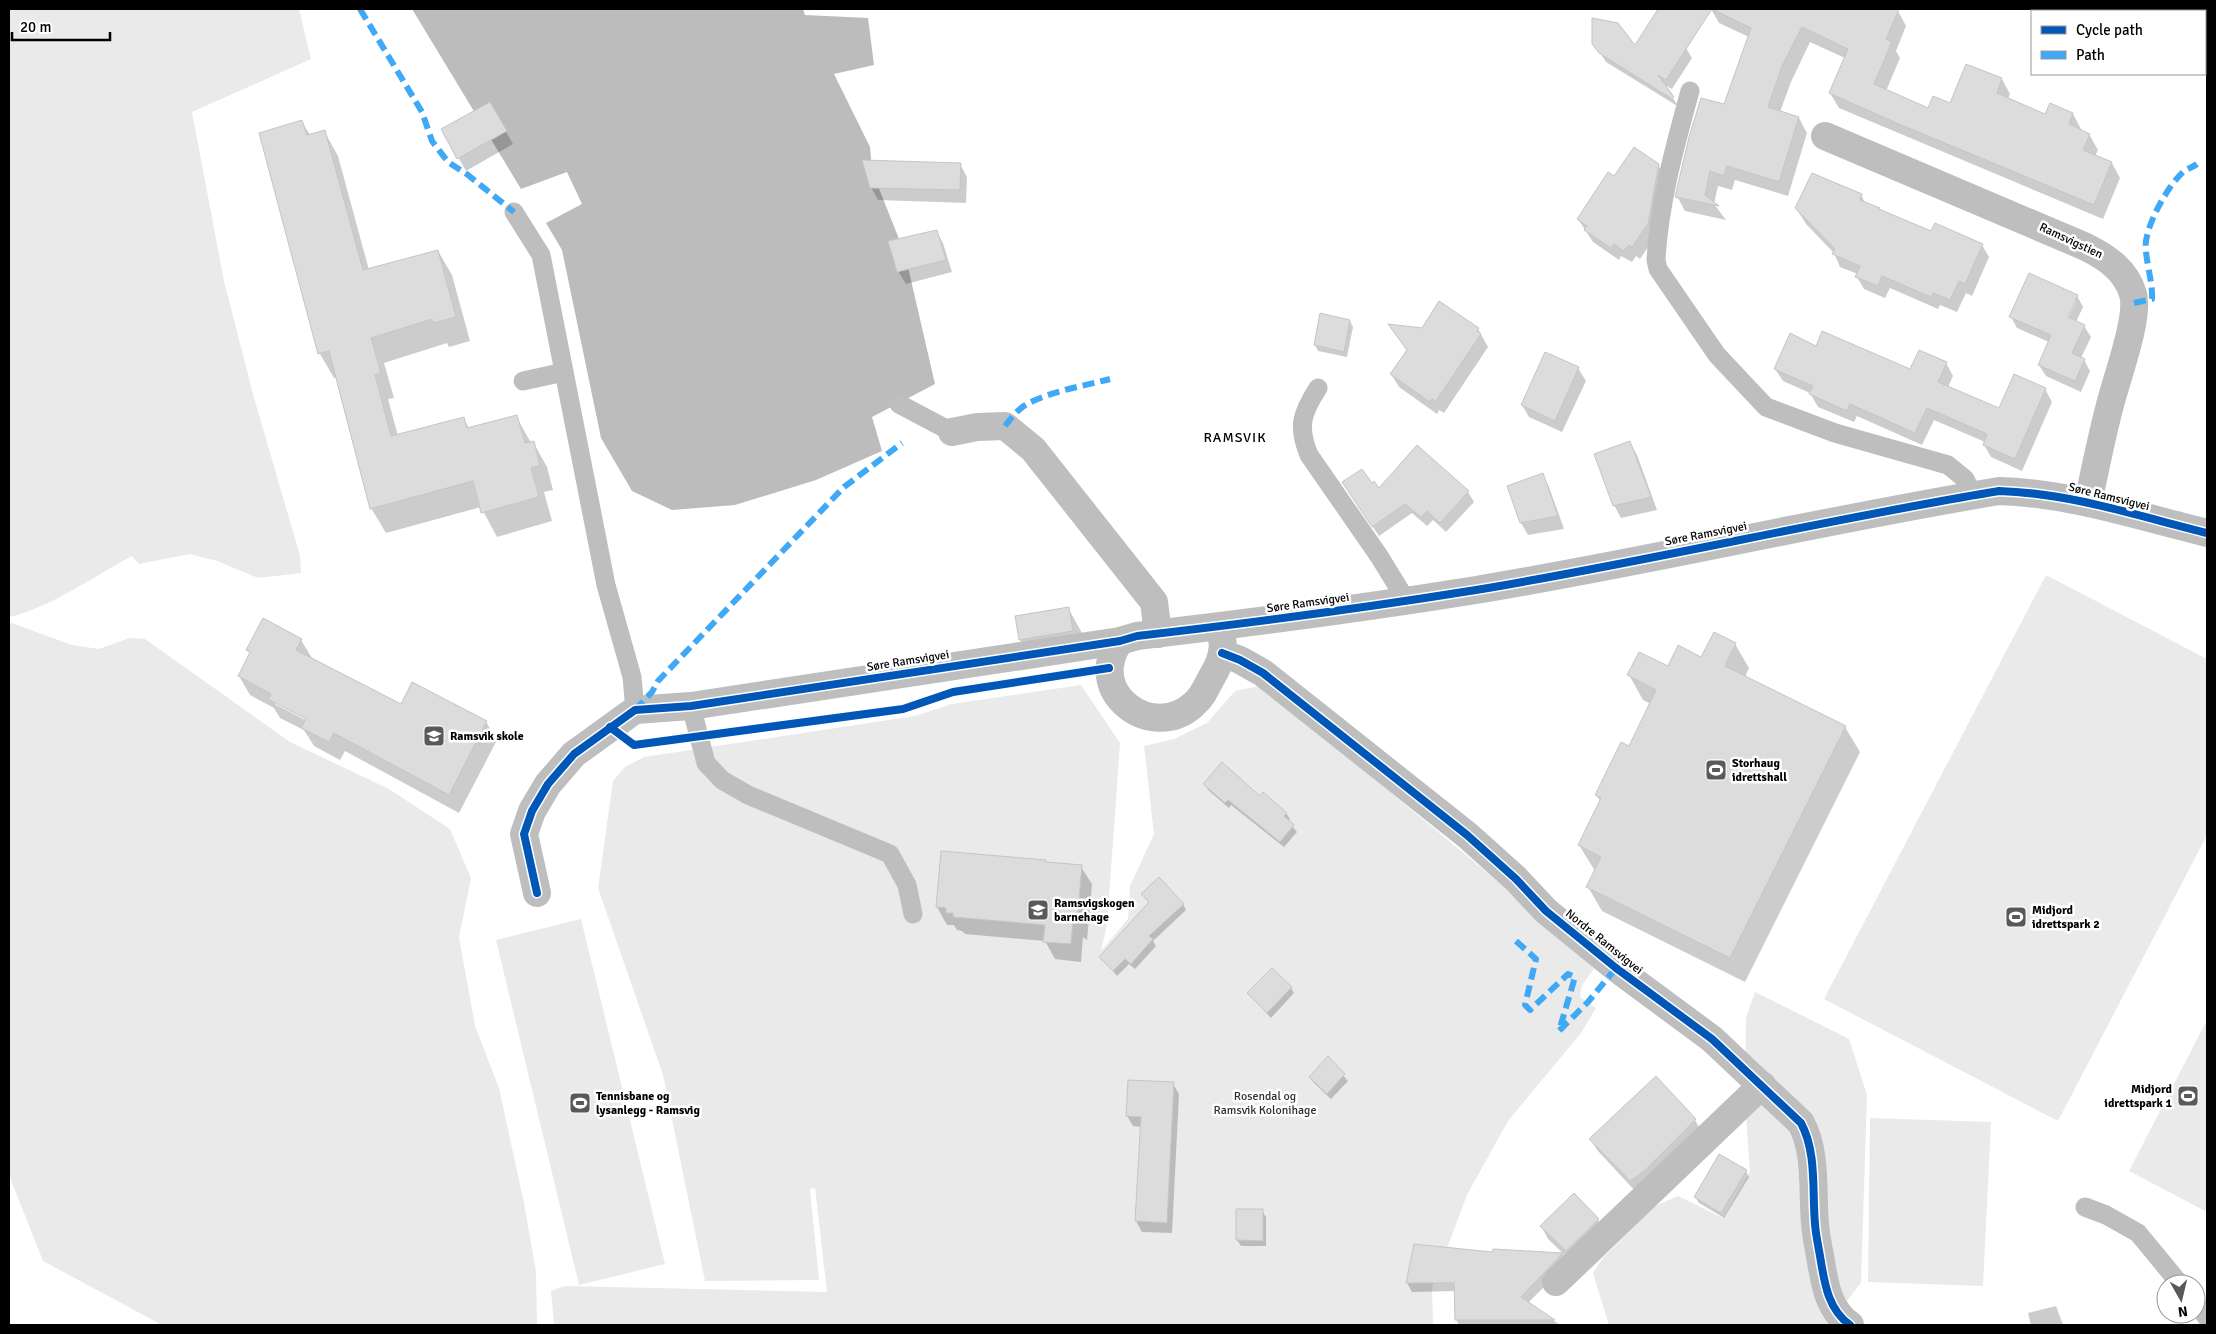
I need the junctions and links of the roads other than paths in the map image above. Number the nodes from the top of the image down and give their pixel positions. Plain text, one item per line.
1 (1690, 91) dead end
2 (1825, 136) dead end
3 (514, 212) dead end
4 (564, 372) junction
5 (523, 382) dead end
6 (1318, 388) dead end
7 (899, 404) dead end
8 (952, 432) joint
9 (1973, 496) junction
10 (2088, 502) junction
11 (2207, 533) edge
12 (1406, 600) junction
13 (1216, 626) junction
14 (1158, 634) junction
15 (1120, 642) junction
16 (1222, 653) junction
17 (691, 706) junction
18 (635, 710) junction
19 (537, 893) dead end
20 (913, 914) dead end
21 (1762, 1085) junction
22 (2085, 1207) dead end
23 (2172, 1274) edge
24 (1556, 1282) dead end
25 (1850, 1325) edge

1 - 9 lane
2 - 10 street, Ramsvigstien
3 - 4 lane
4 - 5 lane
4 - 18 lane
6 - 12 lane
7 - 8 lane
8 - 14 street
9 - 10 street, Søre Ramsvigvei
9 - 12 street, Søre Ramsvigvei
10 - 11 street, Søre Ramsvigvei
12 - 13 street, Søre Ramsvigvei
13 - 14 street, Søre Ramsvigvei
13 - 16 street
14 - 15 street, Søre Ramsvigvei
15 - 16 street
15 - 17 street, Søre Ramsvigvei
16 - 21 street, Nordre Ramsvigvei
17 - 18 street, Søre Ramsvigvei
17 - 20 lane
18 - 19 street
21 - 24 street
21 - 25 street, Nordre Ramsvigvei
22 - 23 lane

